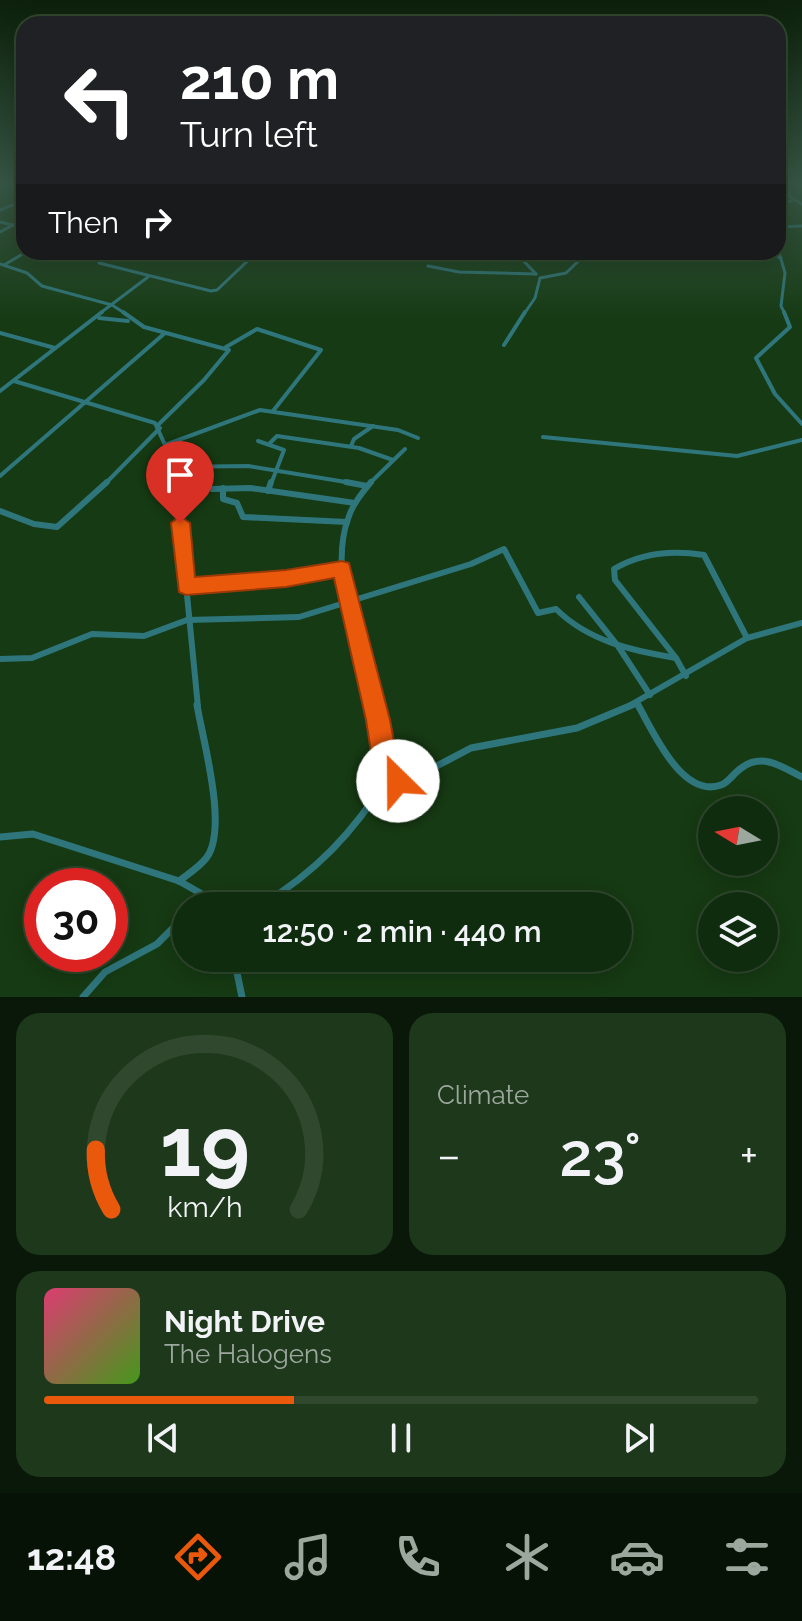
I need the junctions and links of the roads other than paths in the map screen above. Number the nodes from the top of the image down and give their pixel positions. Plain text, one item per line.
1 (103, 260) edge
2 (249, 260) edge
3 (523, 260) edge
4 (580, 260) edge
5 (782, 260) edge
6 (1, 265) edge
7 (428, 266) dead end
8 (538, 276) junction
9 (148, 277) junction
10 (112, 305) junction
11 (94, 319) junction
12 (137, 323) junction
13 (166, 332) junction
14 (0, 333) edge
15 (504, 345) dead end
16 (225, 347) junction
17 (55, 348) junction
18 (14, 381) junction
19 (0, 391) edge
20 (86, 402) junction
21 (273, 412) junction
22 (802, 417) edge
23 (794, 418) junction
24 (802, 424) edge
25 (374, 426) junction
26 (159, 427) junction
27 (543, 437) dead end
28 (418, 438) dead end
29 (802, 440) edge
30 (258, 441) dead end
31 (270, 443) junction
32 (165, 445) junction
33 (351, 446) junction
34 (405, 449) dead end
35 (393, 460) junction
36 (170, 467) junction
37 (276, 470) junction
38 (0, 476) edge
39 (368, 486) junction
40 (223, 488) junction
41 (174, 489) junction
42 (268, 491) junction
43 (355, 503) junction
44 (0, 511) edge
45 (347, 522) junction
46 (342, 569) junction
47 (186, 586) junction
48 (579, 597) dead end
49 (348, 603) junction
50 (187, 620) junction
51 (801, 626) edge
52 (747, 638) junction
53 (618, 646) junction
54 (676, 658) junction
55 (0, 659) edge
56 (686, 676) junction
57 (650, 695) junction
58 (637, 703) junction
59 (388, 777) junction
60 (802, 777) edge
61 (0, 837) edge
62 (179, 881) junction
63 (198, 892) edge
64 (281, 892) edge
65 (172, 929) edge
66 (237, 972) edge
67 (83, 997) edge
68 (242, 997) edge

1 - 9 street
2 - 9 street
3 - 8 street
4 - 8 street
5 - 23 street
6 - 10 street
7 - 8 street
8 - 15 street
9 - 10 street
10 - 11 street
10 - 12 street
11 - 12 street
11 - 17 street
12 - 13 street
13 - 16 street
13 - 20 street
14 - 17 street
16 - 21 street
16 - 26 street
17 - 18 street
18 - 19 street
18 - 20 street
20 - 26 street
20 - 38 street
21 - 25 street
21 - 32 street
22 - 23 street
23 - 24 street
25 - 28 street
25 - 33 street
26 - 32 street
26 - 44 street
27 - 29 street
30 - 31 street
31 - 33 street
31 - 37 street
32 - 36 street
33 - 35 street
34 - 35 street
35 - 39 street
36 - 37 street
36 - 41 street
37 - 39 street
37 - 42 street
39 - 43 street
40 - 41 street
40 - 42 street
40 - 45 street
41 - 47 street
42 - 43 street
43 - 45 street
45 - 46 street
46 - 47 street
46 - 49 street
47 - 50 street
48 - 53 street
49 - 50 street
49 - 53 street
49 - 59 street
50 - 55 street
50 - 62 street
51 - 52 street
52 - 54 street
52 - 56 street
53 - 54 street
53 - 57 street
54 - 56 street
56 - 57 street
57 - 58 street
58 - 59 street
58 - 60 street
59 - 64 street
61 - 62 street
62 - 63 street
65 - 67 street
66 - 68 street

